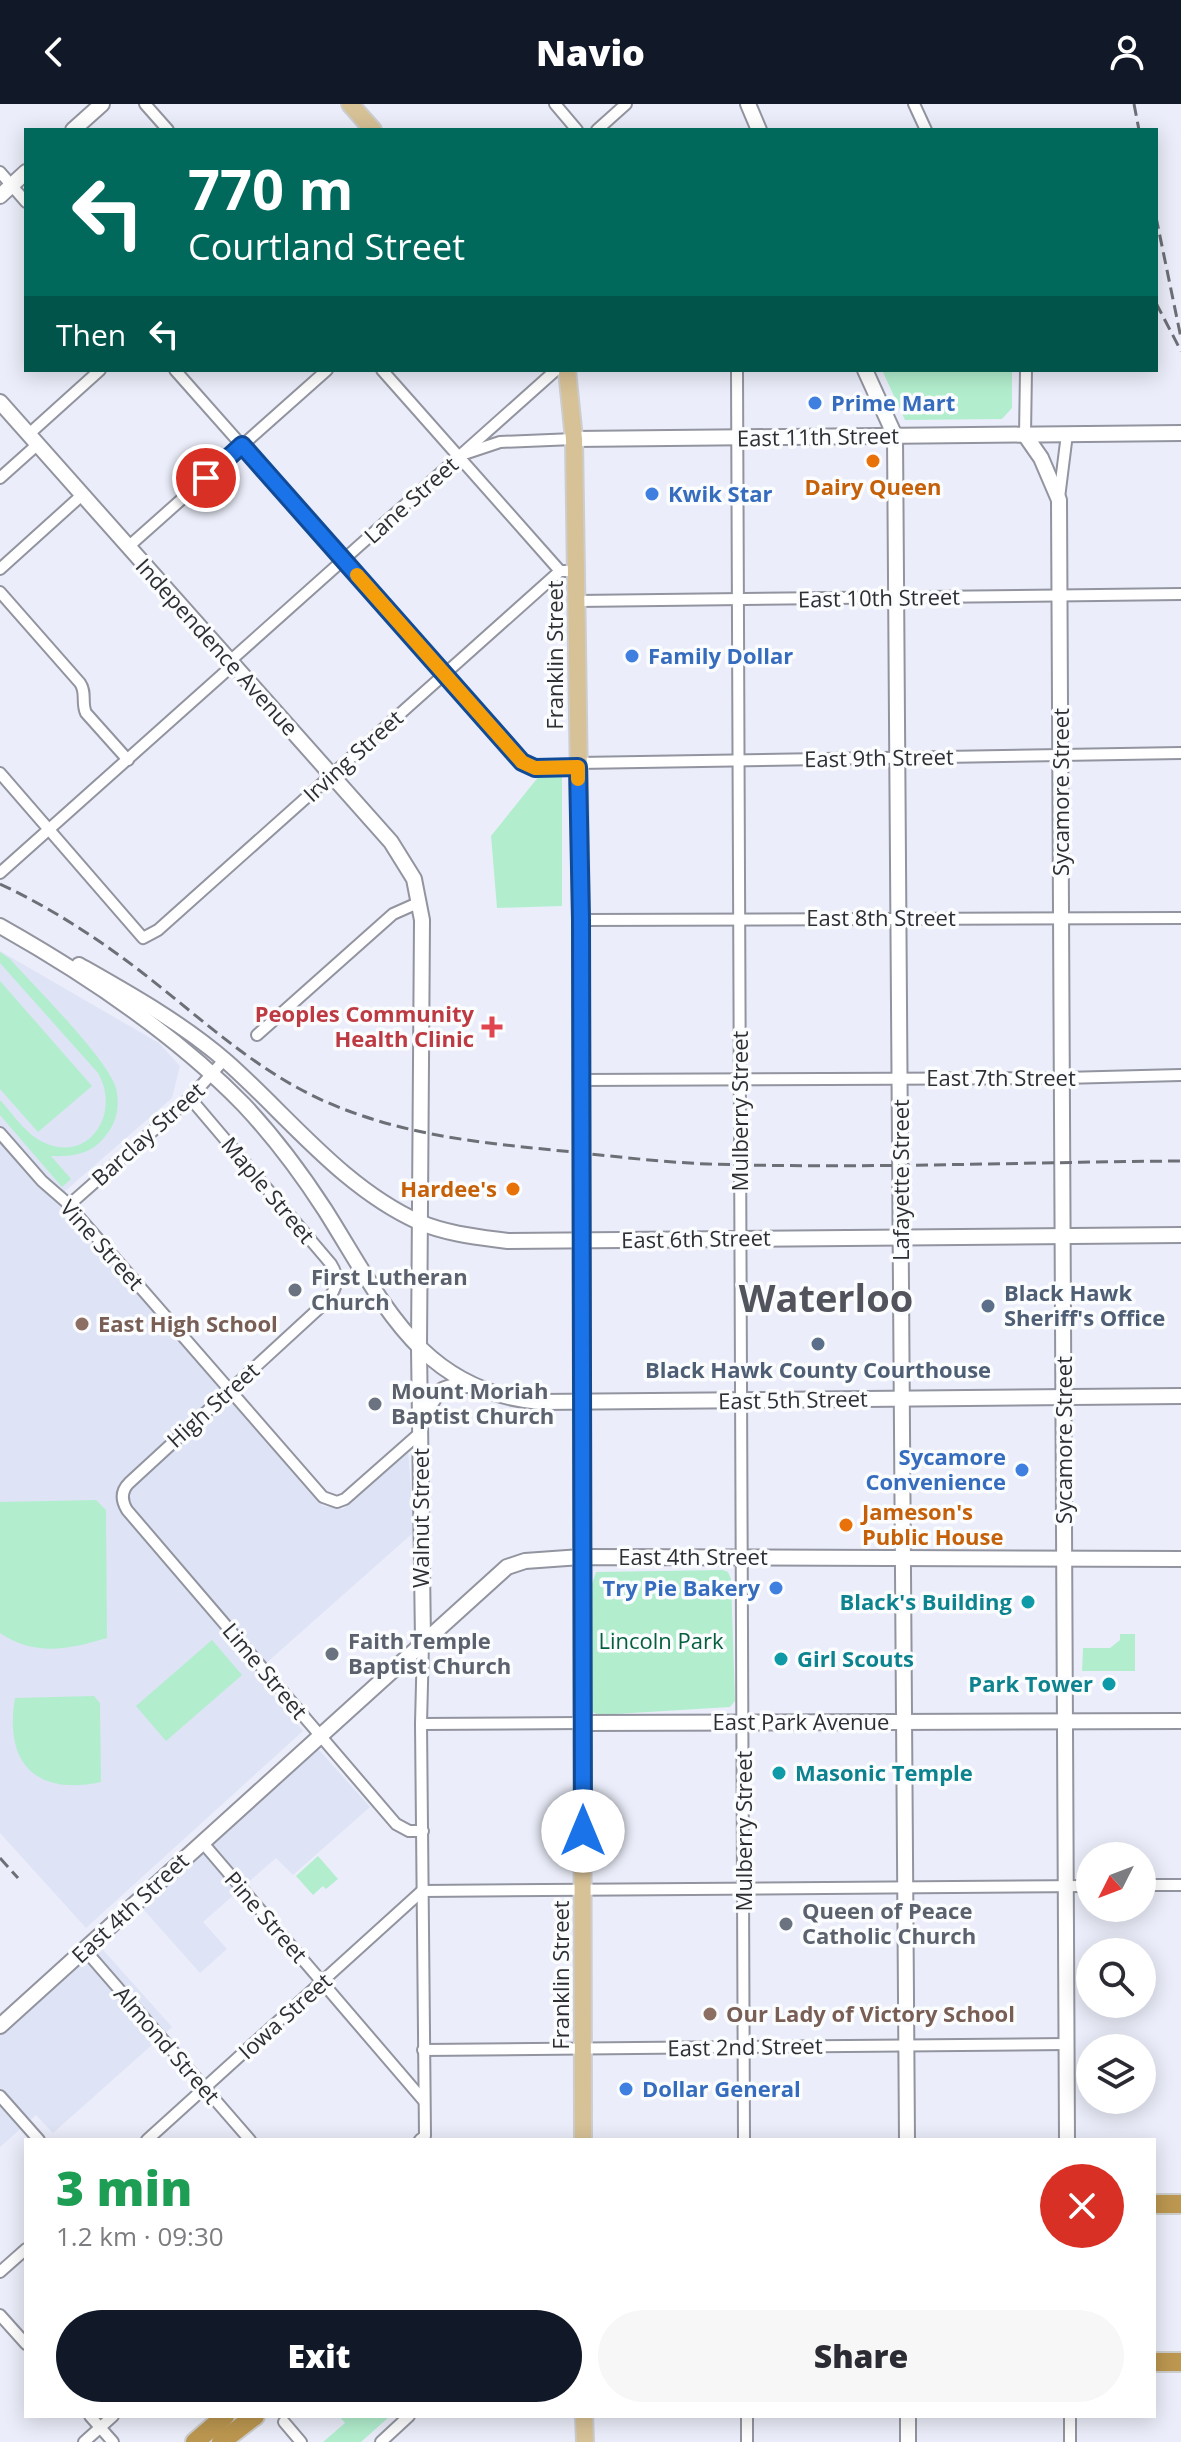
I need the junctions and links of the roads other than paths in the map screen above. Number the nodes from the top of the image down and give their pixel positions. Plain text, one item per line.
1 (102, 104) edge
2 (145, 104) edge
3 (350, 104) edge
4 (555, 104) edge
5 (626, 104) edge
6 (748, 104) edge
7 (914, 104) edge
8 (75, 128) edge
9 (166, 128) edge
10 (371, 128) edge
11 (575, 128) edge
12 (599, 128) edge
13 (758, 128) edge
14 (925, 128) edge
15 (0, 172) edge
16 (24, 174) edge
17 (6, 190) edge
18 (24, 201) edge
19 (98, 372) edge
20 (177, 372) edge
21 (325, 372) edge
22 (384, 372) edge
23 (554, 372) edge
24 (567, 372) edge
25 (737, 372) edge
26 (866, 372) edge
27 (1026, 372) edge
28 (0, 402) edge
29 (1181, 433) edge
30 (1067, 434) junction
31 (1025, 435) junction
32 (895, 436) junction
33 (737, 438) junction
34 (33, 439) junction
35 (574, 439) junction
36 (242, 445) junction
37 (458, 457) junction
38 (0, 478) edge
39 (82, 495) junction
40 (1059, 500) junction
41 (128, 547) junction
42 (344, 560) junction
43 (0, 569) edge
44 (568, 571) junction
45 (0, 592) edge
46 (1181, 594) edge
47 (1060, 596) junction
48 (897, 598) junction
49 (738, 600) junction
50 (577, 601) junction
51 (232, 663) junction
52 (445, 674) junction
53 (1181, 753) edge
54 (1061, 755) junction
55 (898, 758) junction
56 (128, 760) junction
57 (739, 761) junction
58 (578, 765) junction
59 (0, 773) edge
60 (331, 776) junction
61 (50, 829) junction
62 (0, 873) edge
63 (420, 902) junction
64 (739, 918) junction
65 (899, 918) junction
66 (1062, 918) junction
67 (1181, 918) edge
68 (581, 920) junction
69 (7, 929) edge
70 (257, 1035) dead end
71 (224, 1060) junction
72 (213, 1074) junction
73 (1181, 1075) edge
74 (1063, 1078) junction
75 (740, 1079) junction
76 (900, 1079) junction
77 (580, 1080) junction
78 (190, 1098) junction
79 (0, 1133) edge
80 (69, 1205) junction
81 (420, 1222) junction
82 (1181, 1235) edge
83 (1064, 1236) junction
84 (901, 1237) junction
85 (741, 1239) junction
86 (581, 1240) junction
87 (337, 1285) joint
88 (419, 1348) junction
89 (470, 1385) junction
90 (229, 1390) junction
91 (1181, 1396) edge
92 (1064, 1397) junction
93 (902, 1399) junction
94 (742, 1400) junction
95 (582, 1402) junction
96 (421, 1432) junction
97 (122, 1492) joint
98 (581, 1557) junction
99 (742, 1558) junction
100 (903, 1558) junction
101 (1065, 1558) junction
102 (1181, 1559) edge
103 (423, 1641) junction
104 (1066, 1721) junction
105 (1181, 1721) edge
106 (904, 1722) junction
107 (582, 1723) junction
108 (743, 1723) junction
109 (421, 1724) junction
110 (319, 1735) junction
111 (423, 1831) junction
112 (202, 1842) junction
113 (1156, 1885) edge
114 (1181, 1885) edge
115 (1067, 1886) junction
116 (1076, 1886) edge
117 (905, 1887) junction
118 (744, 1888) junction
119 (583, 1889) junction
120 (422, 1891) junction
121 (85, 1950) junction
122 (322, 1982) junction
123 (0, 2026) edge
124 (1068, 2044) junction
125 (906, 2046) junction
126 (745, 2047) junction
127 (584, 2049) junction
128 (423, 2050) junction
129 (205, 2088) junction
130 (0, 2096) edge
131 (424, 2101) junction
132 (37, 2138) edge
133 (149, 2138) edge
134 (248, 2138) edge
135 (422, 2138) edge
136 (583, 2138) edge
137 (744, 2138) edge
138 (907, 2138) edge
139 (1067, 2138) edge
140 (1156, 2204) edge
141 (1181, 2204) edge
142 (24, 2251) edge
143 (0, 2272) edge
144 (0, 2315) edge
145 (24, 2342) edge
146 (1156, 2362) edge
147 (1181, 2362) edge
148 (92, 2418) edge
149 (111, 2418) edge
150 (223, 2418) edge
151 (252, 2418) edge
152 (407, 2418) edge
153 (584, 2418) edge
154 (747, 2418) edge
155 (908, 2418) edge
156 (1070, 2418) edge
157 (284, 2422) dead end
158 (100, 2428) junction
159 (84, 2442) edge
160 (113, 2442) edge
161 (195, 2442) edge
162 (221, 2442) edge
163 (301, 2442) edge
164 (381, 2442) edge
165 (585, 2442) edge
166 (747, 2442) edge
167 (908, 2442) edge
168 (1070, 2442) edge

1 - 8 street
2 - 9 street
3 - 10 main road
4 - 11 street
5 - 12 street
6 - 13 street
7 - 14 street
15 - 17 street
16 - 17 street
17 - 18 street
19 - 34 street
20 - 36 street, East 9th Street
21 - 36 street
22 - 37 street
23 - 37 street, Lane Street
24 - 35 main road, Franklin Street
25 - 33 street, Mulberry Street
26 - 32 street, Lafayette Street
27 - 31 street
28 - 34 street, Independence Avenue
29 - 30 street, East 11th Street
30 - 31 street, East 11th Street
30 - 40 street, Sycamore Street
31 - 32 street, East 11th Street
31 - 40 street, Sycamore Street
32 - 33 street, East 11th Street
32 - 48 street, Lafayette Street
33 - 35 street, East 11th Street
33 - 49 street, Mulberry Street
34 - 38 street
34 - 39 street, Independence Avenue
35 - 37 street, East 11th Street
35 - 44 main road, Franklin Street
36 - 41 street
36 - 42 street, East 9th Street
37 - 42 street, Lane Street
37 - 44 street
39 - 41 street, Independence Avenue
39 - 43 street
40 - 47 street, Sycamore Street
41 - 51 street, Independence Avenue
42 - 51 street, Lane Street
42 - 52 street, East 9th Street
44 - 50 main road, Franklin Street
44 - 52 street, Irving Street
45 - 56 street
46 - 47 street, East 10th Street
47 - 48 street, East 10th Street
47 - 54 street, Sycamore Street
48 - 49 street, East 10th Street
48 - 55 street, Lafayette Street
49 - 50 street, East 10th Street
49 - 57 street, Mulberry Street
50 - 58 main road, Franklin Street
51 - 56 street, Lane Street
51 - 60 street, Independence Avenue
52 - 58 street, East 9th Street
52 - 60 street, Irving Street
53 - 54 street, East 9th Street
54 - 55 street, East 9th Street
54 - 66 street, Sycamore Street
55 - 57 street, East 9th Street
55 - 65 street, Lafayette Street
56 - 61 street, Lane Street
57 - 58 street, East 9th Street
57 - 64 street, Mulberry Street
58 - 68 main road, Franklin Street
59 - 61 street
60 - 61 street, Irving Street
60 - 63 street, Independence Avenue
61 - 62 street, Lane Street
63 - 70 street
63 - 81 street, Walnut Street
64 - 65 street, East 8th Street
64 - 68 street, East 8th Street
64 - 75 street, Mulberry Street
65 - 66 street, East 8th Street
65 - 76 street, Lafayette Street
66 - 67 street, East 8th Street
66 - 74 street, Sycamore Street
68 - 77 main road, Franklin Street
69 - 71 street, East 6th Street
69 - 72 street, East 5th Street
71 - 72 street, Barclay Street
71 - 81 street, East 6th Street
72 - 78 street, Barclay Street
72 - 88 street, East 5th Street
73 - 74 street, East 7th Street
74 - 76 street, East 7th Street
74 - 83 street, Sycamore Street
75 - 76 street, East 7th Street
75 - 77 street, East 7th Street
75 - 85 street, Mulberry Street
76 - 84 street, Lafayette Street
77 - 86 main road, Franklin Street
78 - 80 street, Barclay Street
78 - 87 street, Maple Street
79 - 80 street, Vine Street
80 - 90 street, Vine Street
81 - 86 street, East 6th Street
81 - 88 street, Walnut Street
82 - 83 street, East 6th Street
83 - 84 street, East 6th Street
83 - 92 street, Sycamore Street
84 - 85 street, East 6th Street
84 - 93 street, Lafayette Street
85 - 86 street, East 6th Street
85 - 94 street, Mulberry Street
86 - 95 main road, Franklin Street
87 - 90 street, High Street
88 - 89 street, East 5th Street
88 - 96 street, Walnut Street
89 - 95 street, East 5th Street
89 - 96 street
90 - 96 street, Vine Street
90 - 97 street, High Street
91 - 92 street, East 5th Street
92 - 93 street, East 5th Street
92 - 101 street, Sycamore Street
93 - 94 street, East 5th Street
93 - 100 street, Lafayette Street
94 - 95 street, East 5th Street
94 - 99 street, Mulberry Street
95 - 98 main road, Franklin Street
96 - 103 street, Walnut Street
97 - 110 street, Lime Street
98 - 99 street, East 4th Street
98 - 103 street, East 4th Street
98 - 107 main road, Franklin Street
99 - 100 street, East 4th Street
99 - 108 street, Mulberry Street
100 - 101 street, East 4th Street
100 - 106 street, Lafayette Street
101 - 102 street, East 4th Street
101 - 104 street, Sycamore Street
103 - 109 street, Walnut Street
103 - 110 street, East 4th Street
104 - 105 street, East Park Avenue
104 - 106 street, East Park Avenue
104 - 115 street, Sycamore Street
106 - 108 street, East Park Avenue
106 - 117 street, Lafayette Street
107 - 108 street, East Park Avenue
107 - 109 street, East Park Avenue
107 - 119 main road, Franklin Street
108 - 118 street, Mulberry Street
109 - 111 street, Walnut Street
110 - 111 street, Lime Street
110 - 112 street, East 4th Street
111 - 120 street, Walnut Street
112 - 121 street, East 4th Street
112 - 122 street, Pine Street
113 - 114 street
115 - 116 street
115 - 117 street
115 - 124 street, Sycamore Street
117 - 118 street
117 - 125 street, Lafayette Street
118 - 119 street
118 - 126 street, Mulberry Street
119 - 120 street
119 - 127 main road, Franklin Street
120 - 122 street, Iowa Street
120 - 128 street, Walnut Street
121 - 123 street, East 4th Street
121 - 129 street, Almond Street
122 - 129 street, Iowa Street
122 - 131 street, Pine Street
124 - 125 street, East 2nd Street
124 - 139 street, Sycamore Street
125 - 126 street, East 2nd Street
125 - 138 street, Lafayette Street
126 - 127 street, East 2nd Street
126 - 137 street, Mulberry Street
127 - 128 street, East 2nd Street
127 - 136 main road, Franklin Street
128 - 131 street, Walnut Street
129 - 133 street, Iowa Street
129 - 134 street, Almond Street
130 - 132 street
131 - 135 street, Walnut Street
140 - 141 highway
142 - 143 street
144 - 145 street
146 - 147 highway
148 - 158 street
149 - 158 street
150 - 161 highway
151 - 162 highway
152 - 164 street
153 - 165 main road
154 - 166 street
155 - 167 street
156 - 168 street
157 - 163 street
158 - 159 street
158 - 160 street

